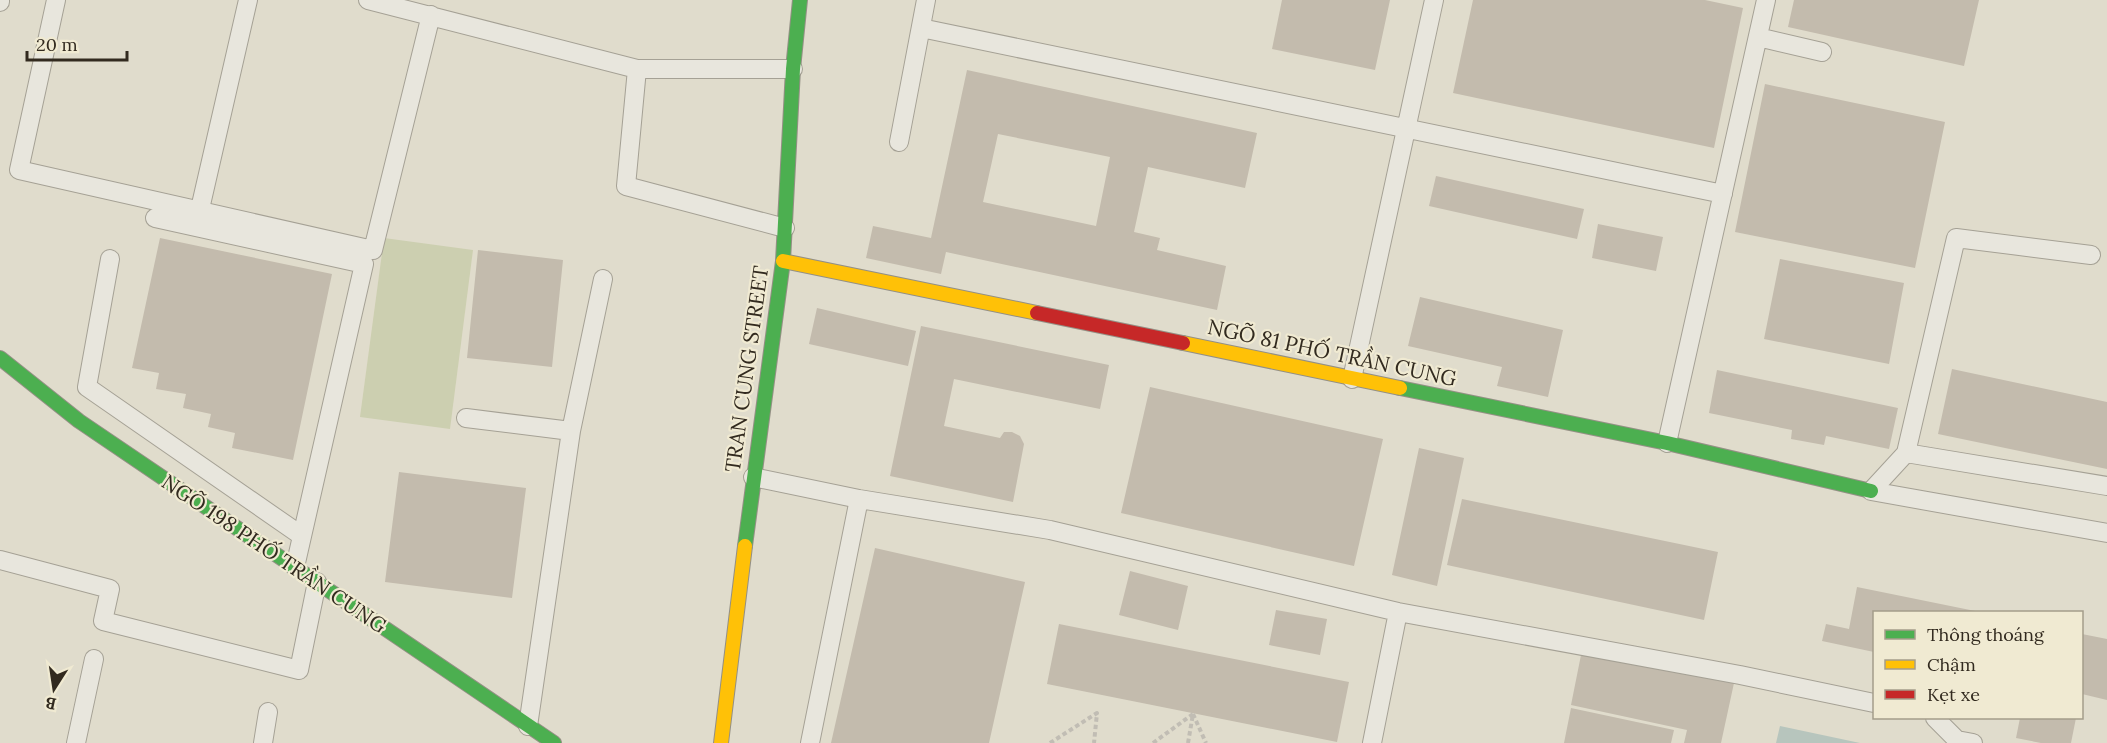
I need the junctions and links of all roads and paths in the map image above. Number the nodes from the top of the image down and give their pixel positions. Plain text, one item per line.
1 (56, 0) edge
2 (248, 0) edge
3 (368, 0) edge
4 (800, 0) edge
5 (926, 0) edge
6 (1434, 0) edge
7 (1766, 0) edge
8 (431, 15) junction
9 (921, 28) junction
10 (1758, 37) junction
11 (1822, 52) dead end
12 (637, 69) junction
13 (793, 69) junction
14 (1407, 128) junction
15 (899, 142) dead end
16 (1723, 194) junction
17 (200, 210) junction
18 (155, 219) dead end
19 (785, 228) junction
20 (2091, 255) dead end
21 (110, 259) dead end
22 (783, 261) junction
23 (603, 279) dead end
24 (0, 358) edge
25 (1352, 379) junction
26 (466, 418) dead end
27 (572, 431) junction
28 (1667, 443) junction
29 (1906, 453) junction
30 (753, 477) junction
31 (2107, 486) edge
32 (1872, 491) junction
33 (859, 499) junction
34 (2107, 533) edge
35 (302, 536) junction
36 (0, 560) edge
37 (295, 567) junction
38 (317, 582) junction
39 (1398, 612) junction
40 (94, 659) dead end
41 (1873, 703) edge
42 (268, 712) dead end
43 (1193, 714) junction
44 (1937, 719) edge
45 (528, 726) junction
46 (76, 743) edge
47 (263, 743) edge
48 (554, 743) edge
49 (721, 743) edge
50 (810, 743) edge
51 (1050, 743) edge
52 (1094, 743) edge
53 (1153, 743) edge
54 (1188, 743) edge
55 (1206, 743) edge
56 (1372, 743) edge
57 (1973, 743) edge

1 - 17 lane
2 - 17 lane
3 - 8 lane
4 - 13 street, TRAN CUNG STREET
5 - 9 lane
6 - 14 lane
7 - 10 lane
8 - 12 lane
8 - 17 lane
9 - 14 lane
9 - 15 lane
10 - 11 lane
10 - 16 lane
12 - 13 lane
12 - 19 lane
13 - 19 street, TRAN CUNG STREET
14 - 16 lane
14 - 25 lane
16 - 28 lane
18 - 35 lane
19 - 22 street, TRAN CUNG STREET
20 - 29 lane
21 - 35 lane
22 - 25 street, NGÕ 81 PHỐ TRẦN CUNG
22 - 30 street, TRAN CUNG STREET
23 - 27 lane
24 - 37 street, NGÕ 198 PHỐ TRẦN CUNG
25 - 28 street, NGÕ 81 PHỐ TRẦN CUNG
26 - 27 lane
27 - 45 lane
28 - 32 street, NGÕ 81 PHỐ TRẦN CUNG
29 - 31 lane
29 - 32 lane
30 - 33 lane
30 - 49 street, TRAN CUNG STREET
32 - 34 lane
33 - 39 lane
33 - 50 lane
35 - 37 lane
36 - 38 lane
37 - 38 street, NGÕ 198 PHỐ TRẦN CUNG
38 - 45 street, NGÕ 198 PHỐ TRẦN CUNG
39 - 41 lane
39 - 56 lane
40 - 46 lane
42 - 47 lane
43 - 53 path
43 - 54 path
43 - 55 path
44 - 57 lane
45 - 48 street, NGÕ 198 PHỐ TRẦN CUNG
51 - 52 path

